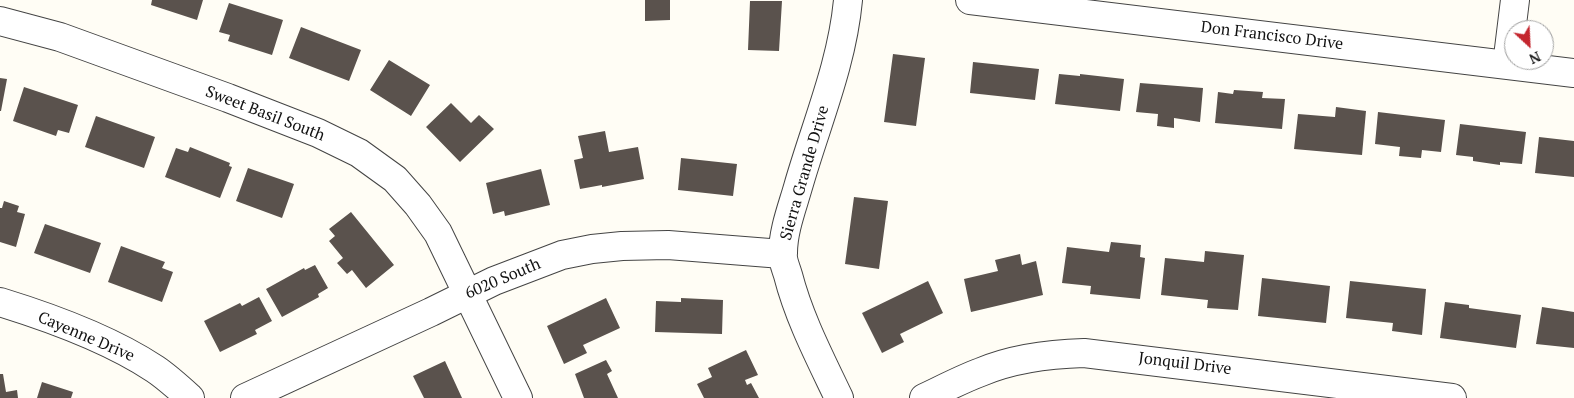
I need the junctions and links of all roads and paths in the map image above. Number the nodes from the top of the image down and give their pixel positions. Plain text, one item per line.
1 (848, 0) edge
2 (970, 0) edge
3 (1515, 0) edge
4 (1146, 10) edge
5 (1513, 20) edge
6 (0, 21) edge
7 (1504, 65) edge
8 (1549, 70) edge
9 (1574, 73) edge
10 (782, 254) junction
11 (468, 292) junction
12 (0, 302) edge
13 (190, 398) edge
14 (245, 398) edge
15 (518, 398) edge
16 (839, 398) edge
17 (924, 398) edge
18 (1452, 398) edge

1 - 10 street, Sierra Grande Drive
2 - 4 street, Don Francisco Drive
3 - 5 street
4 - 7 street, Don Francisco Drive
6 - 11 street, Sweet Basil South
8 - 9 street, Don Francisco Drive
10 - 11 street, 6020 South
10 - 16 street, Sierra Grande Drive
11 - 14 street, 6020 South
11 - 15 street, Sweet Basil South
12 - 13 street, Cayenne Drive
17 - 18 street, Jonquil Drive

